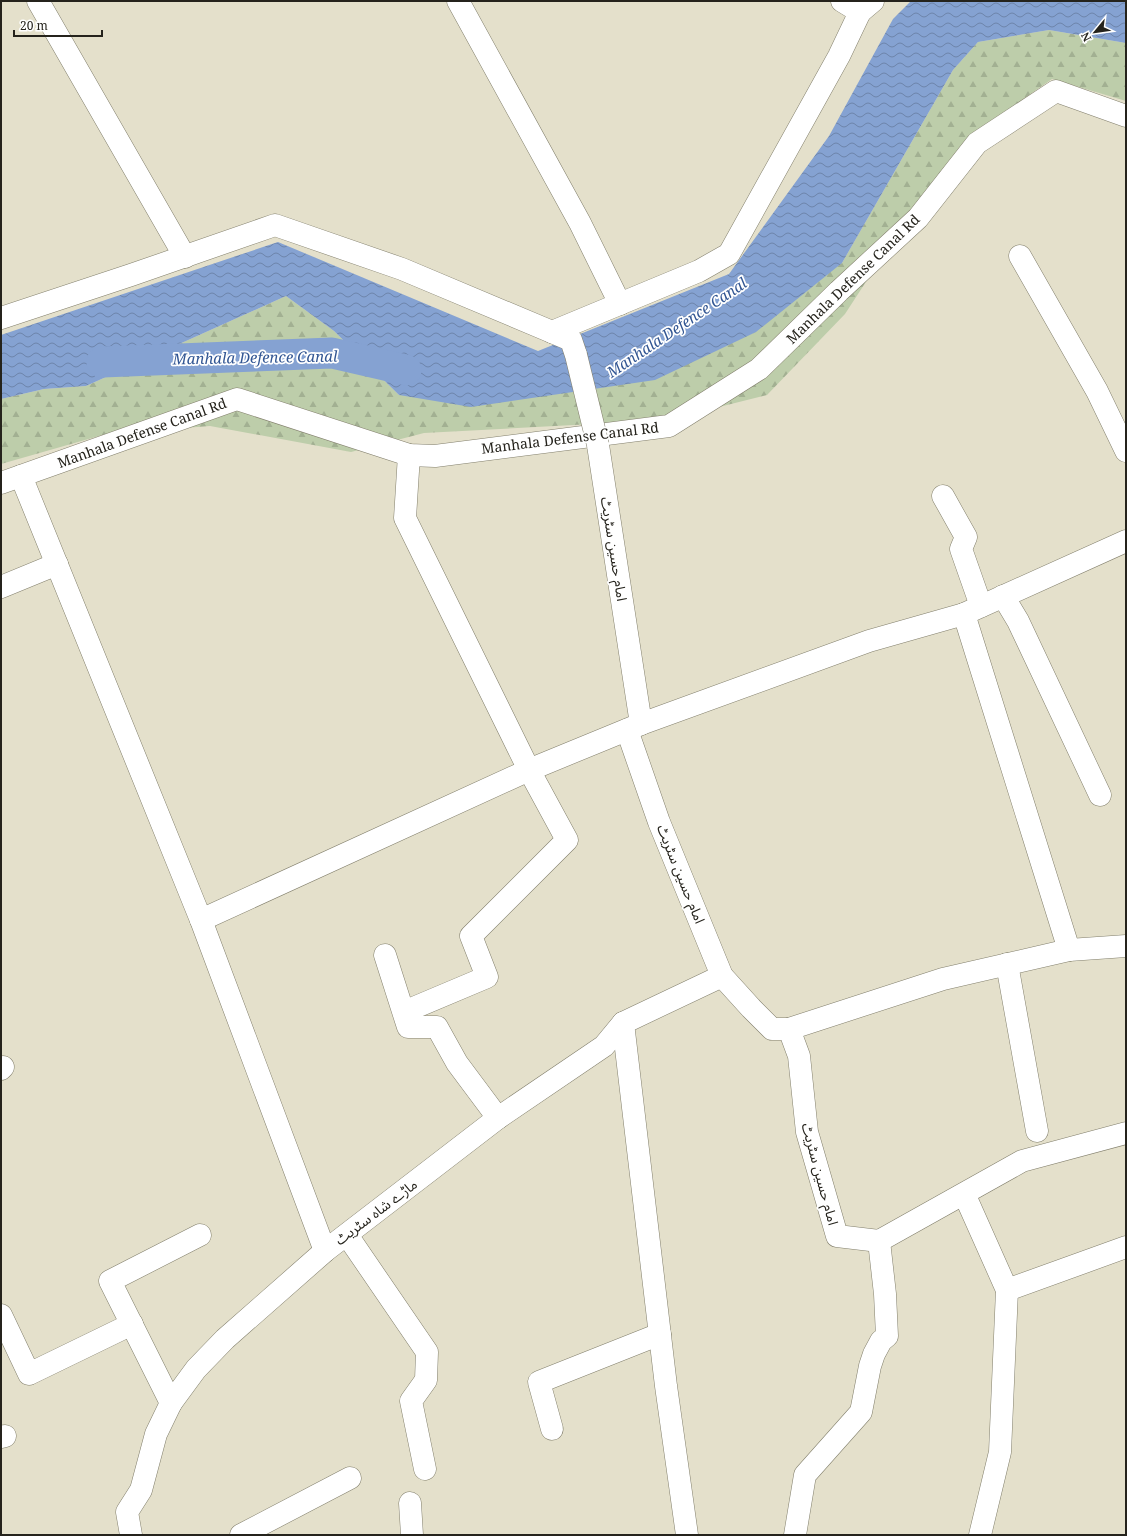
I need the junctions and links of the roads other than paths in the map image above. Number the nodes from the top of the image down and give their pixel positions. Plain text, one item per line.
1 (38, 1) edge
2 (458, 1) edge
3 (858, 5) edge
4 (1126, 116) edge
5 (1020, 256) dead end
6 (185, 257) junction
7 (620, 304) junction
8 (1, 318) edge
9 (552, 332) junction
10 (1126, 451) edge
11 (409, 455) junction
12 (11, 480) edge
13 (943, 496) dead end
14 (1126, 541) edge
15 (57, 564) junction
16 (1, 587) edge
17 (1003, 596) junction
18 (973, 610) junction
19 (634, 727) junction
20 (528, 770) junction
21 (1100, 795) dead end
22 (201, 920) junction
23 (1126, 946) edge
24 (1069, 950) junction
25 (386, 955) dead end
26 (1007, 964) junction
27 (722, 976) junction
28 (404, 1012) junction
29 (623, 1023) junction
30 (789, 1029) junction
31 (498, 1118) junction
32 (1037, 1131) dead end
33 (1126, 1133) edge
34 (966, 1198) dead end
35 (200, 1235) dead end
36 (347, 1235) junction
37 (879, 1240) junction
38 (1126, 1247) edge
39 (325, 1251) junction
40 (1007, 1290) junction
41 (1, 1315) edge
42 (132, 1324) junction
43 (660, 1334) junction
44 (171, 1402) junction
45 (552, 1429) dead end
46 (425, 1469) dead end
47 (350, 1478) dead end
48 (410, 1503) dead end
49 (131, 1535) edge
50 (241, 1535) edge
51 (412, 1535) edge
52 (687, 1535) edge
53 (795, 1535) edge
54 (980, 1535) edge

1 - 6 street
2 - 7 street
3 - 7 street
4 - 11 street, Manhala Defense Canal Rd
5 - 10 street
6 - 8 street, امام حسین سٹریٹ
6 - 9 street, امام حسین سٹریٹ
7 - 9 street
9 - 19 street, امام حسین سٹریٹ, bridge
11 - 12 street, Manhala Defense Canal Rd
11 - 20 street
12 - 15 street
13 - 18 street
14 - 17 street
15 - 16 street
15 - 22 street
17 - 18 street
17 - 21 street
18 - 19 street
18 - 24 street
19 - 20 street
19 - 27 street, امام حسین سٹریٹ
20 - 22 street
20 - 28 street
22 - 39 street
23 - 24 street
24 - 26 street
25 - 28 street
26 - 30 street
26 - 32 street
27 - 29 street, ماڑے شاہ سٹریٹ
27 - 30 street, امام حسین سٹریٹ
28 - 31 street
29 - 31 street, ماڑے شاہ سٹریٹ
29 - 43 street
30 - 37 street, امام حسین سٹریٹ
31 - 36 street, ماڑے شاہ سٹریٹ
33 - 37 street
34 - 40 street
35 - 42 street
36 - 39 street, ماڑے شاہ سٹریٹ
36 - 46 street
37 - 53 street
38 - 40 street
39 - 44 street, ماڑے شاہ سٹریٹ
40 - 54 street
41 - 42 street
42 - 44 street
43 - 45 street
43 - 52 street
44 - 49 street, ماڑے شاہ سٹریٹ
47 - 50 street
48 - 51 street

